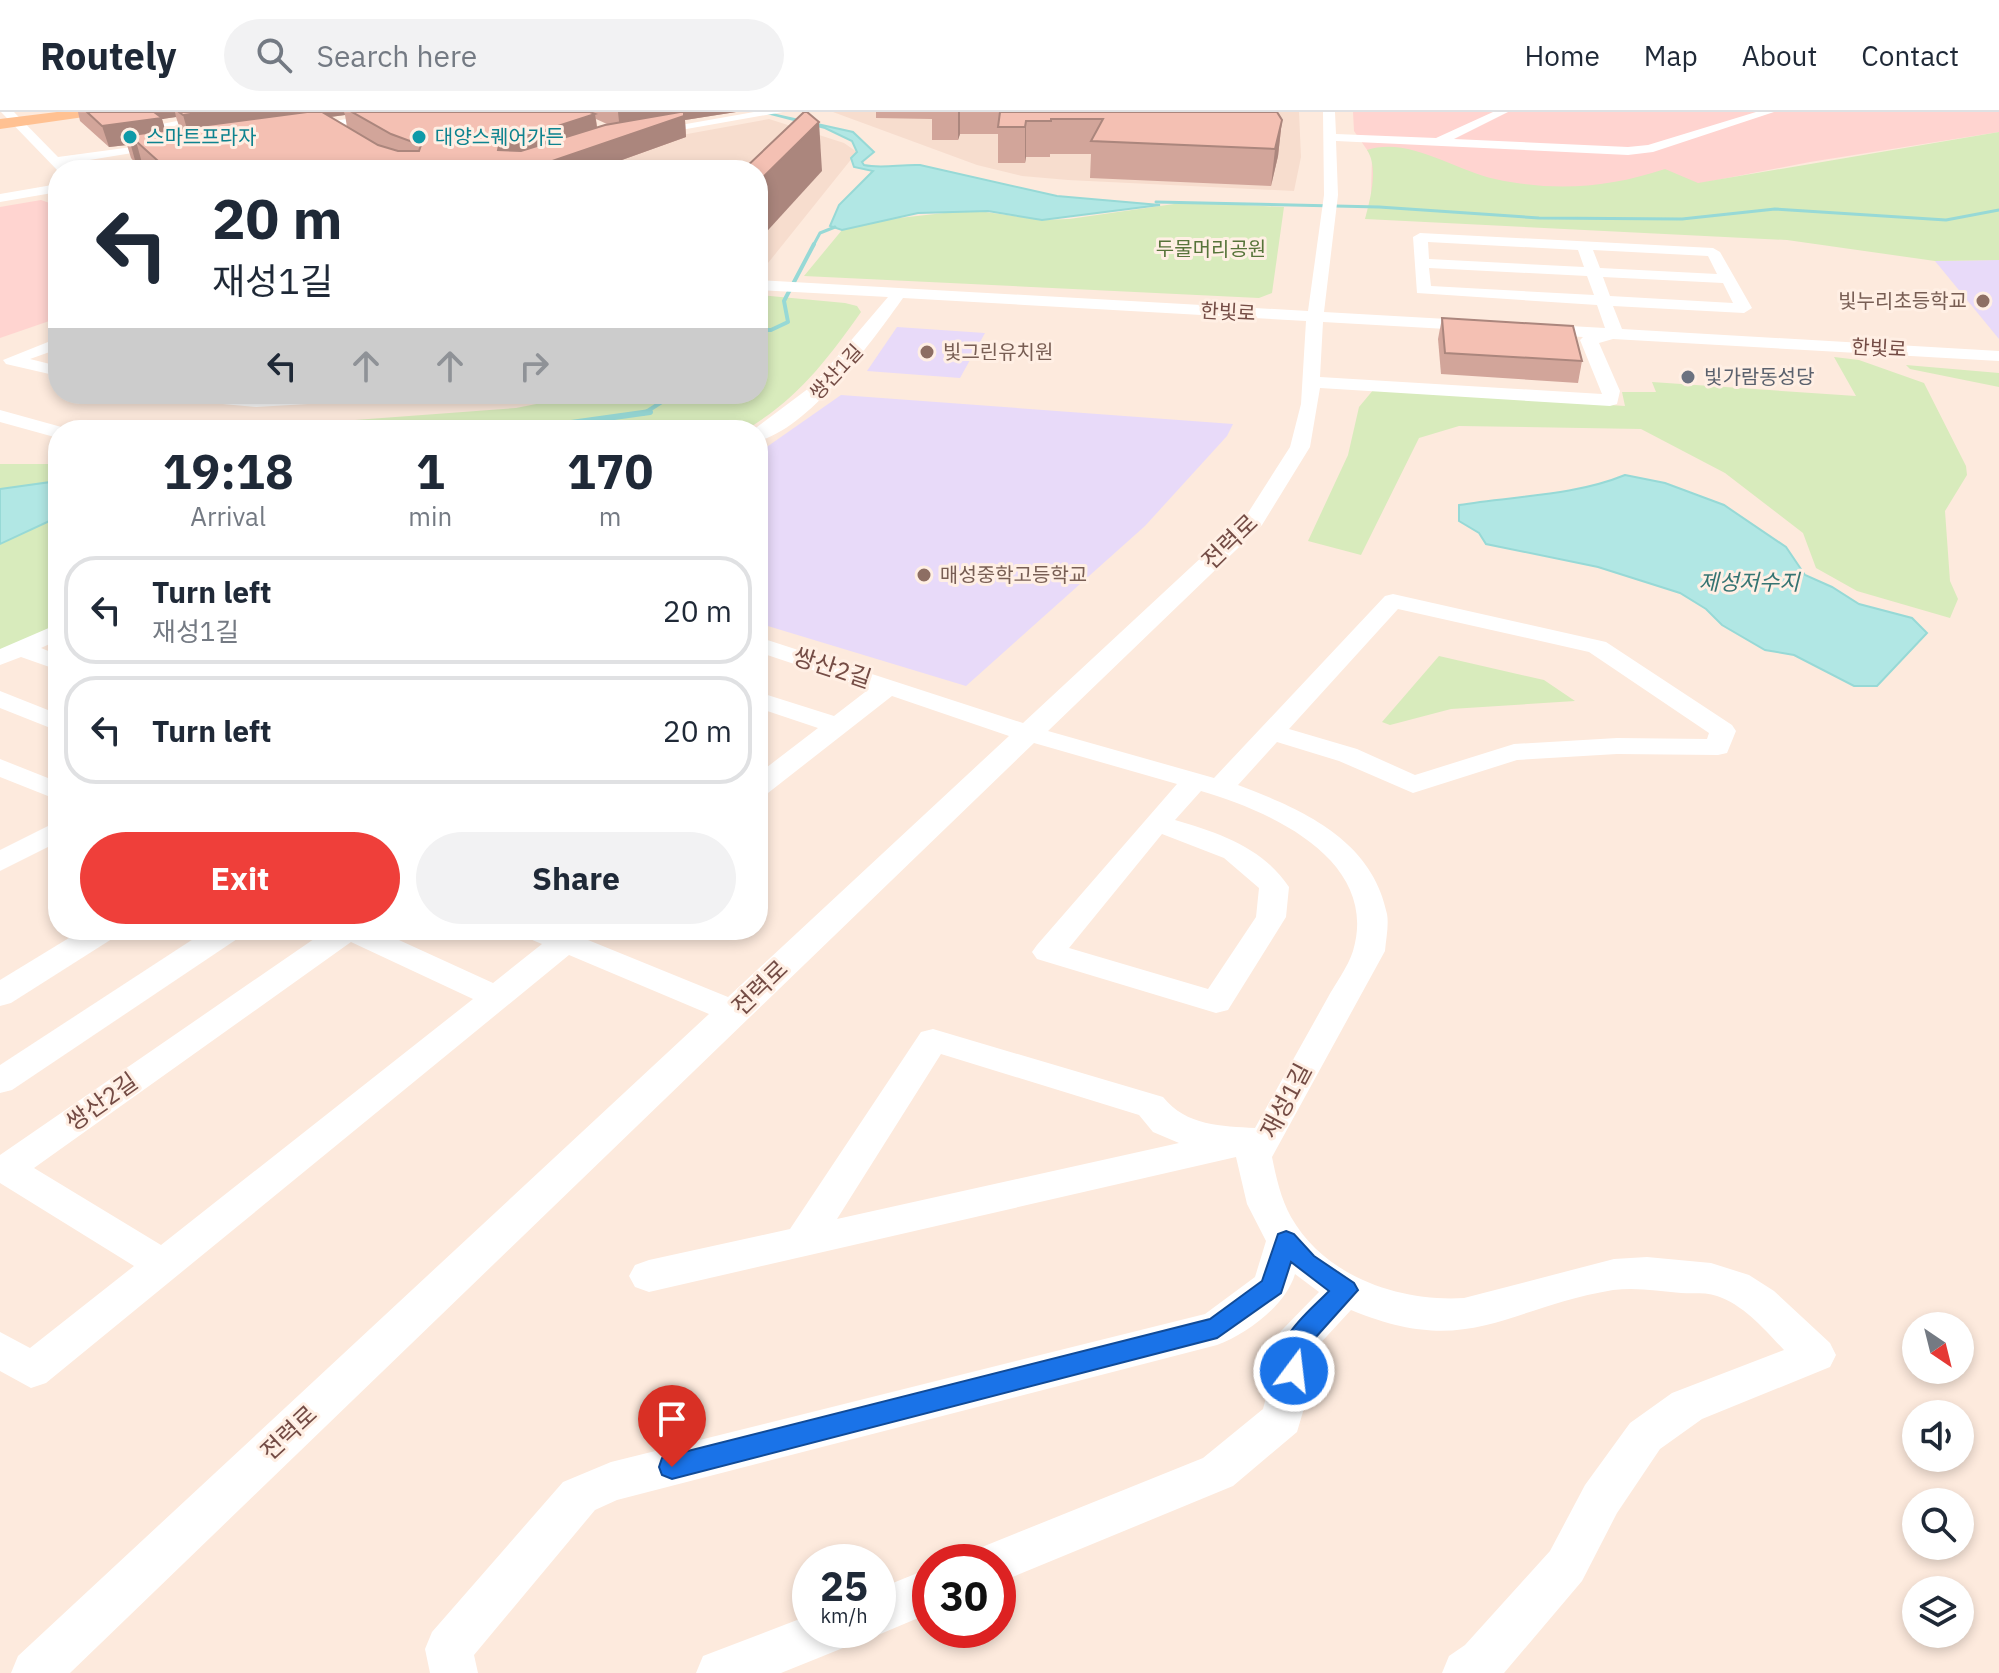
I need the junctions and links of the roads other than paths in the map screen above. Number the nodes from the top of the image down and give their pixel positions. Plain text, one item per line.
1 (56, 112) edge
2 (91, 112) edge
3 (242, 112) edge
4 (412, 112) edge
5 (777, 112) edge
6 (1329, 112) edge
7 (1502, 112) edge
8 (1768, 112) edge
9 (7, 119) edge
10 (328, 124) junction
11 (282, 130) edge
12 (345, 134) edge
13 (632, 135) edge
14 (1332, 137) junction
15 (206, 141) edge
16 (1436, 143) junction
17 (187, 144) junction
18 (53, 160) edge
19 (95, 160) edge
20 (48, 190) edge
21 (0, 198) edge
22 (1584, 245) junction
23 (1422, 263) junction
24 (1595, 272) junction
25 (1728, 279) junction
26 (768, 286) edge
27 (899, 293) junction
28 (1605, 300) junction
29 (1315, 317) junction
30 (48, 333) edge
31 (1615, 333) junction
32 (48, 347) edge
33 (0, 350) edge
34 (1999, 356) edge
35 (48, 369) edge
36 (1311, 382) junction
37 (0, 416) edge
38 (768, 428) edge
39 (48, 429) edge
40 (48, 636) edge
41 (768, 647) edge
42 (10, 654) edge
43 (48, 661) edge
44 (888, 687) junction
45 (0, 699) edge
46 (768, 703) edge
47 (48, 719) edge
48 (835, 725) junction
49 (1272, 732) junction
50 (1027, 733) junction
51 (0, 767) edge
52 (768, 779) edge
53 (1208, 785) junction
54 (48, 788) edge
55 (1156, 823) junction
56 (48, 836) edge
57 (0, 862) edge
58 (88, 940) edge
59 (214, 940) edge
60 (334, 940) edge
61 (371, 940) edge
62 (554, 940) edge
63 (573, 940) edge
64 (0, 995) edge
65 (496, 997) junction
66 (735, 1012) junction
67 (0, 1081) edge
68 (1167, 1125) junction
69 (1251, 1140) junction
70 (1156, 1164) junction
71 (3, 1168) edge
72 (1286, 1240) junction
73 (801, 1243) junction
74 (161, 1264) junction
75 (649, 1276) dead end
76 (1346, 1290) junction
77 (0, 1349) edge
78 (1016, 1555) edge
79 (792, 1645) edge
80 (35, 1673) edge
81 (454, 1673) edge
82 (720, 1673) edge
83 (1466, 1673) edge

1 - 9 main road
2 - 9 main road
3 - 17 street
4 - 10 street
5 - 13 street
6 - 14 street
7 - 16 street
8 - 16 street
9 - 18 street
10 - 11 street
10 - 12 street
14 - 16 street
14 - 29 street, 전력로
15 - 17 street
17 - 19 street
20 - 21 street
22 - 23 street
22 - 24 street
22 - 25 street
23 - 24 street
23 - 28 street
24 - 25 street
24 - 28 street
25 - 28 street
26 - 27 street, 한빛로
27 - 29 street, 한빛로
27 - 38 street, 쌍산1길
28 - 31 street
29 - 31 street, 한빛로
29 - 36 street, 전력로
30 - 33 street
31 - 34 street, 한빛로
31 - 36 street
32 - 35 street
36 - 50 street, 전력로
37 - 39 street
40 - 42 street
41 - 44 street, 쌍산2길
42 - 43 street
44 - 48 street, 쌍산2길
44 - 50 street, 재성1길
45 - 47 street
46 - 48 street
48 - 52 street, 쌍산2길
49 - 49 street
49 - 53 street
50 - 53 street, 재성1길
50 - 66 street, 전력로
51 - 54 street
53 - 55 street
53 - 69 street, 재성1길
55 - 55 street
56 - 57 street
58 - 64 street
59 - 67 street
60 - 71 street, 쌍산2길
61 - 65 street, 쌍산2길
62 - 65 street
63 - 66 street
65 - 74 street
66 - 80 street, 전력로
68 - 69 street
68 - 70 street
68 - 73 street
69 - 70 street
69 - 72 street, 재성1길
70 - 73 street
71 - 74 street, 쌍산2길
72 - 76 street, 재성1길
72 - 81 street
73 - 75 street
74 - 77 street
76 - 78 street
76 - 83 street, 재성1길
79 - 82 street

